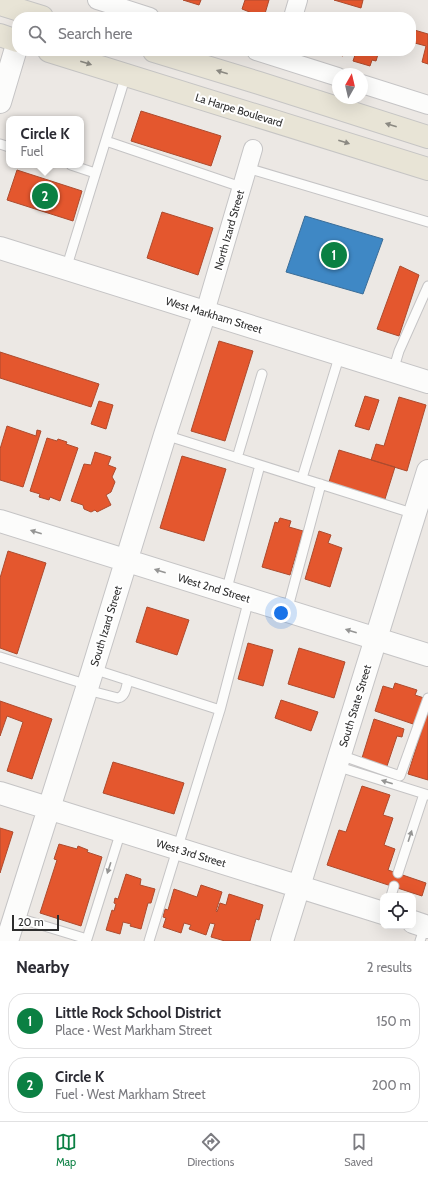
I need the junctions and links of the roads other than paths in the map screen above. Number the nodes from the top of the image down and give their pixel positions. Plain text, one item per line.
1 (97, 0) edge
2 (298, 0) edge
3 (0, 4) edge
4 (26, 9) edge
5 (134, 12) edge
6 (294, 12) edge
7 (0, 35) edge
8 (12, 39) edge
9 (14, 56) edge
10 (65, 56) edge
11 (170, 56) edge
12 (285, 56) edge
13 (126, 75) junction
14 (332, 75) edge
15 (368, 86) edge
16 (0, 102) edge
17 (428, 105) edge
18 (428, 137) edge
19 (106, 141) junction
20 (253, 149) dead end
21 (80, 168) edge
22 (247, 168) junction
23 (428, 169) edge
24 (95, 173) junction
25 (241, 187) junction
26 (428, 222) edge
27 (0, 248) edge
28 (66, 269) junction
29 (428, 286) edge
30 (205, 312) junction
31 (340, 354) junction
32 (393, 371) junction
33 (262, 374) dead end
34 (428, 382) edge
35 (165, 434) junction
36 (237, 458) junction
37 (260, 465) junction
38 (428, 471) edge
39 (302, 478) junction
40 (322, 484) junction
41 (415, 514) junction
42 (0, 521) edge
43 (127, 560) junction
44 (226, 592) junction
45 (249, 599) junction
46 (287, 611) junction
47 (376, 638) junction
48 (428, 655) edge
49 (0, 657) edge
50 (128, 680) junction
51 (89, 681) junction
52 (428, 698) edge
53 (220, 710) junction
54 (338, 761) junction
55 (0, 793) edge
56 (426, 795) edge
57 (49, 808) junction
58 (121, 831) junction
59 (177, 849) junction
60 (398, 873) dead end
61 (298, 886) junction
62 (394, 886) dead end
63 (392, 893) edge
64 (380, 912) edge
65 (8, 928) edge
66 (149, 941) edge
67 (282, 941) edge

1 - 5 street
2 - 6 street
3 - 4 main road
7 - 8 main road
9 - 16 street
10 -> 13 main road, La Harpe Boulevard
18 -> 11 main road
12 - 14 street
13 - 19 lane
13 -> 23 main road, La Harpe Boulevard
15 - 17 street
19 - 24 lane
19 - 25 lane
20 - 22 street, North Izard Street
21 - 24 lane
22 - 25 street, North Izard Street
22 - 26 lane
24 - 28 lane
25 - 30 street, North Izard Street
27 - 28 street, West Markham Street
28 - 30 street, West Markham Street
29 - 32 lane
30 - 31 street, West Markham Street
30 - 35 street, South Izard Street
31 - 32 street, West Markham Street
31 - 39 lane
32 - 34 street, West Markham Street
33 - 36 lane
35 - 36 lane
35 - 43 street, South Izard Street
36 - 37 lane
37 - 39 lane
37 - 44 lane
38 - 41 street, South State Street
39 - 40 lane
40 - 41 lane
40 - 46 lane
41 - 47 street, South State Street
43 -> 42 street, West 2nd Street
44 -> 43 street, West 2nd Street
43 - 51 street, South Izard Street
44 - 45 street, West 2nd Street
45 - 46 street, West 2nd Street
45 - 53 lane
47 -> 46 street, West 2nd Street
47 - 48 street, West 2nd Street
47 - 54 street, South State Street
49 - 51 lane
50 - 51 lane
50 - 51 lane
50 - 53 lane
51 - 57 street, South Izard Street
52 - 54 lane
53 - 59 lane
56 -> 54 lane
54 - 61 street, South State Street
55 - 57 street, West 3rd Street
60 -> 56 lane
57 - 58 street, West 3rd Street
57 - 65 street, South Izard Street
58 - 59 street, West 3rd Street
58 -> 65 lane
59 - 61 street, West 3rd Street
59 - 66 lane
61 - 64 street, West 3rd Street
61 - 67 street, South State Street
62 - 63 lane

